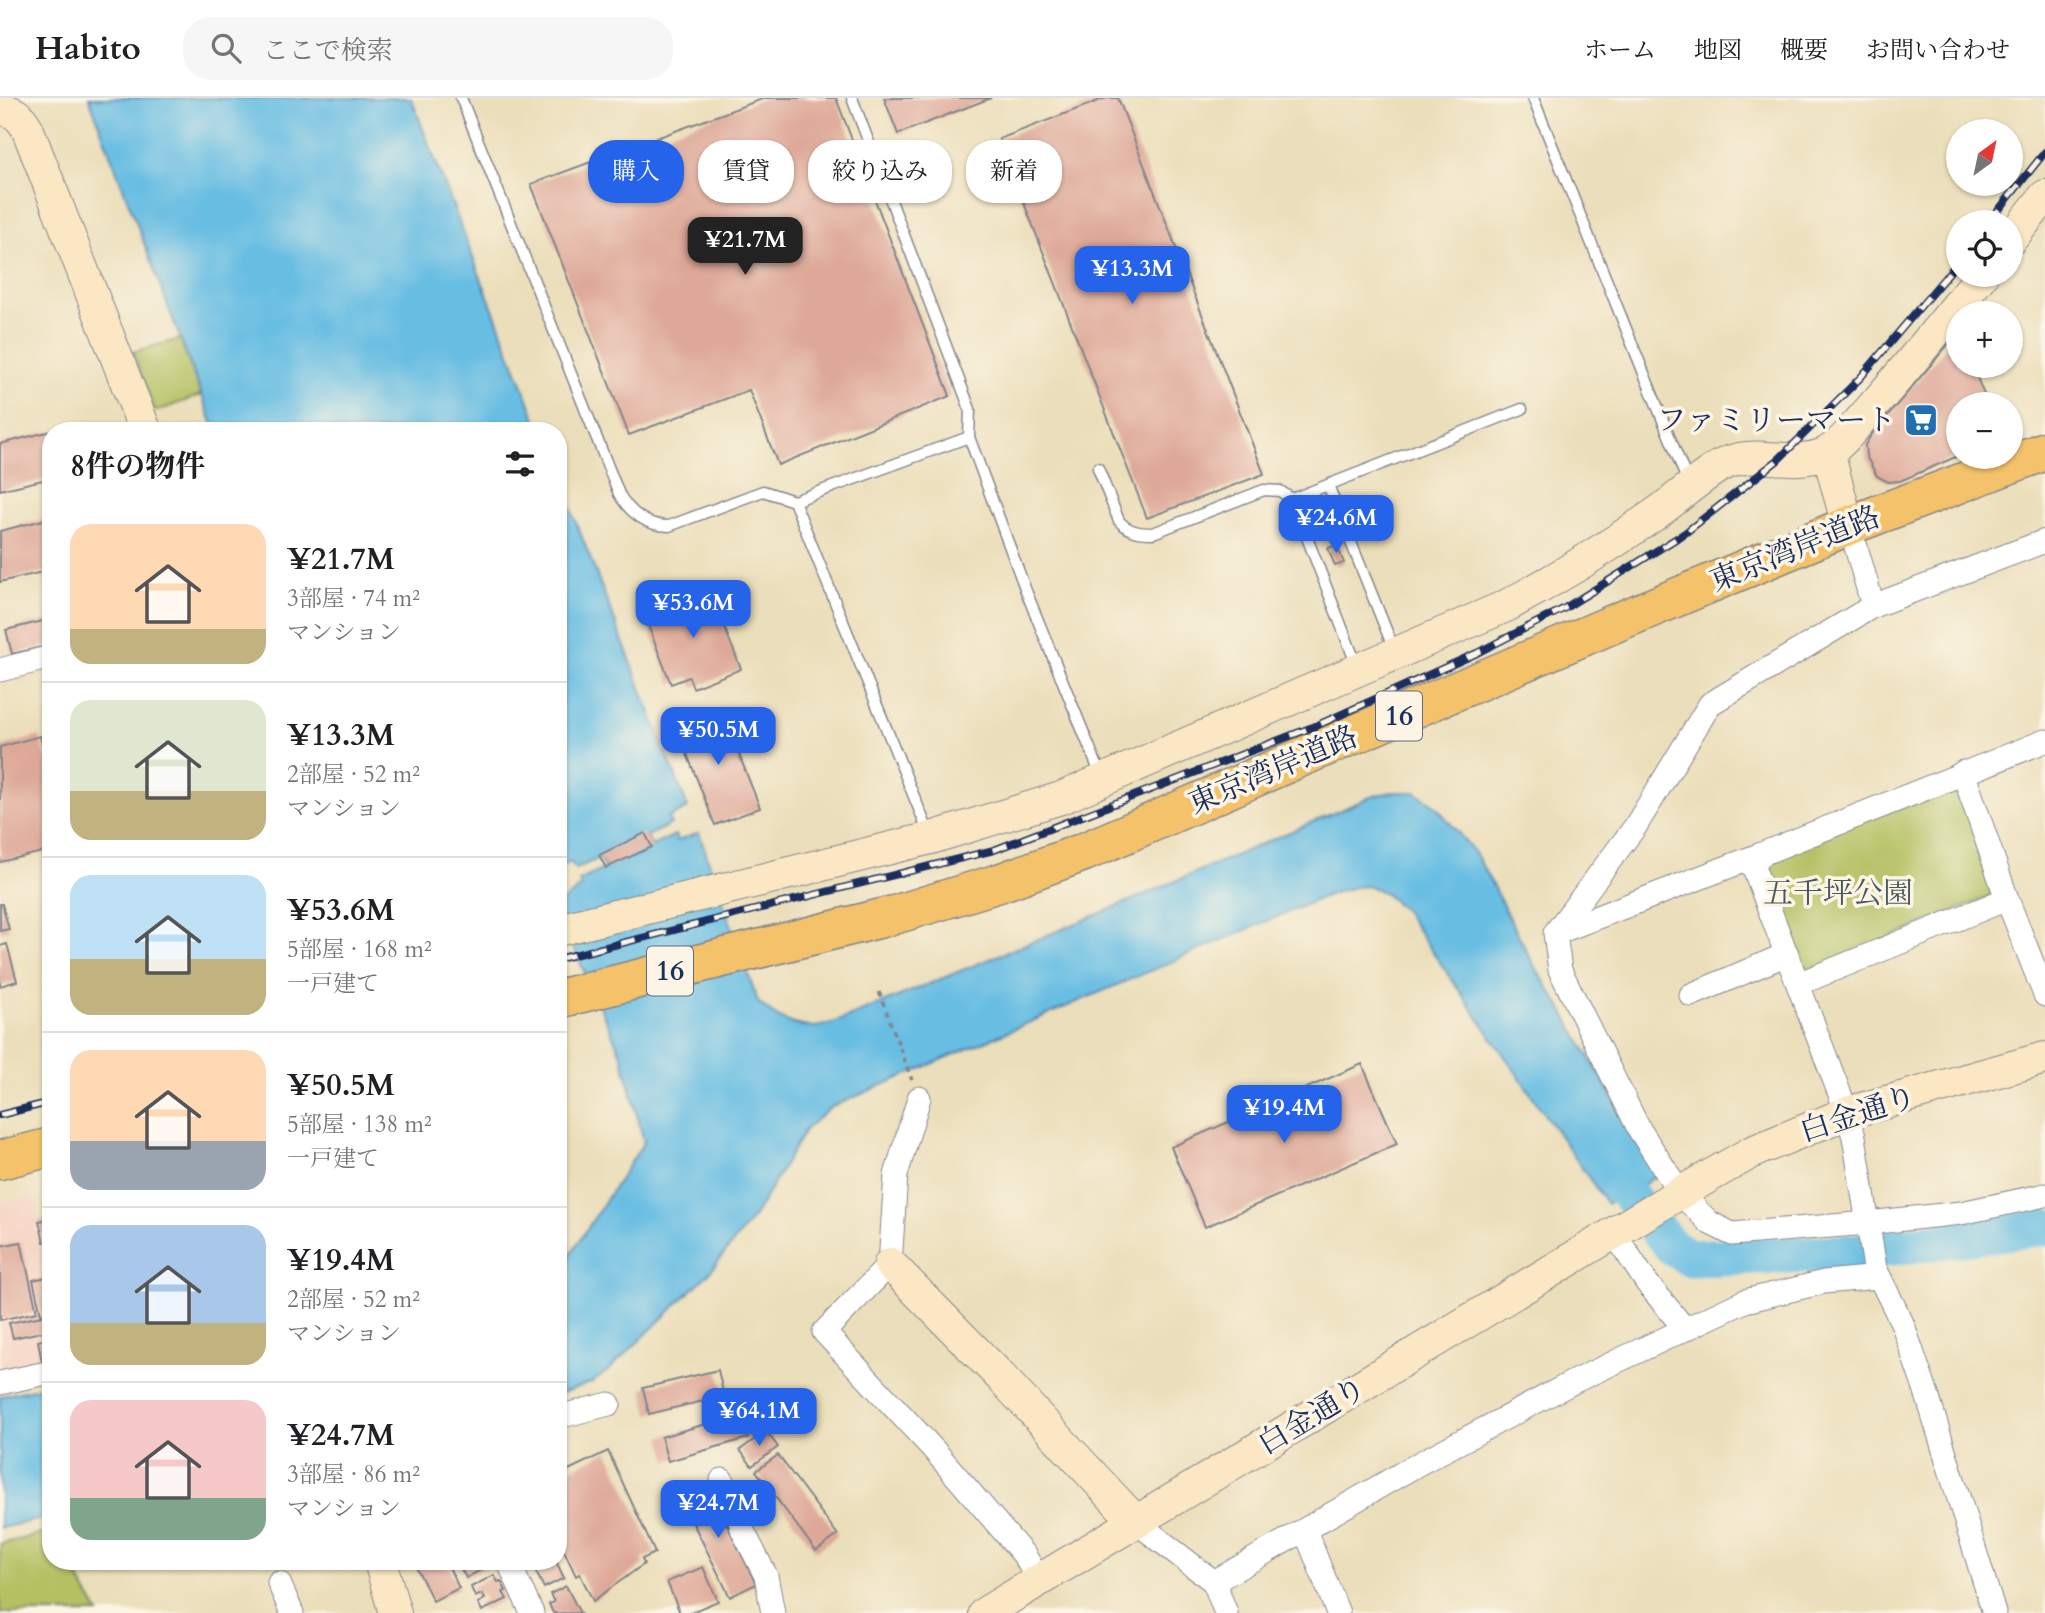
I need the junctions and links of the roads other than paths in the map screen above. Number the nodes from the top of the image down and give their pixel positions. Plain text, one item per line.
1 (461, 98) edge
2 (852, 98) edge
3 (1533, 98) edge
4 (0, 109) edge
5 (2045, 195) edge
6 (2023, 223) edge
7 (1972, 287) edge
8 (1522, 409) dead end
9 (142, 422) edge
10 (969, 437) junction
11 (2045, 451) edge
12 (1828, 452) junction
13 (1098, 468) dead end
14 (2045, 474) edge
15 (1328, 485) junction
16 (1690, 487) junction
17 (1292, 499) junction
18 (794, 501) junction
19 (1852, 537) junction
20 (2045, 541) edge
21 (1873, 606) junction
22 (1396, 654) junction
23 (42, 659) edge
24 (0, 670) edge
25 (1359, 670) junction
26 (2045, 741) edge
27 (1964, 772) junction
28 (1103, 781) junction
29 (931, 838) junction
30 (1759, 855) junction
31 (2007, 899) junction
32 (567, 929) edge
33 (1555, 933) junction
34 (1787, 954) junction
35 (1798, 984) junction
36 (1692, 995) dead end
37 (2045, 995) edge
38 (567, 999) edge
39 (601, 999) junction
40 (567, 1016) edge
41 (2045, 1058) edge
42 (919, 1098) road end
43 (1847, 1113) junction
44 (42, 1127) edge
45 (0, 1138) edge
46 (42, 1149) edge
47 (0, 1160) edge
48 (1680, 1193) junction
49 (2045, 1195) edge
50 (1626, 1226) junction
51 (1868, 1228) junction
52 (890, 1264) junction
53 (1877, 1273) junction
54 (1685, 1329) junction
55 (42, 1374) edge
56 (0, 1383) edge
57 (609, 1404) dead end
58 (567, 1415) edge
59 (722, 1480) dead end
60 (1136, 1522) junction
61 (1305, 1530) junction
62 (383, 1570) edge
63 (512, 1570) edge
64 (1039, 1580) junction
65 (1214, 1582) junction
66 (279, 1583) dead end
67 (292, 1613) edge
68 (396, 1613) edge
69 (533, 1613) edge
70 (774, 1613) edge
71 (985, 1613) edge
72 (1226, 1613) edge
73 (1338, 1613) edge
74 (1994, 1613) edge

1 - 18 lane
2 - 10 lane
3 - 16 lane
4 - 9 street
5 - 6 street
7 - 12 street
8 - 15 lane
10 - 18 lane
10 - 28 lane
11 - 19 highway, 東京湾岸道路 / 16
12 - 16 street
12 - 19 street
13 - 17 lane
14 - 19 highway, 東京湾岸道路 / 16
15 - 17 lane
15 - 22 lane
16 - 22 street
17 - 25 lane
18 - 29 lane
19 - 21 street
19 - 39 highway, 東京湾岸道路 / 16
20 - 21 street
21 - 33 street
22 - 25 street
23 - 24 street
25 - 28 street
26 - 27 street
27 - 30 street
27 - 31 street
28 - 29 street
29 - 32 street
30 - 33 street
30 - 34 street
31 - 35 street
31 - 37 street
33 - 48 street
34 - 35 street
34 - 36 street
35 - 43 street
38 - 39 highway, 東京湾岸道路 / 16
39 - 40 highway, 東京湾岸道路 / 16
41 - 43 street, 白金通り
42 - 52 street
43 - 48 street, 白金通り
43 - 51 street
44 - 45 highway
46 - 47 highway
48 - 50 street, 白金通り
48 - 51 street
49 - 51 street
50 - 54 street
50 - 60 street, 白金通り
51 - 53 street
52 - 60 street
52 - 64 street
53 - 54 street
53 - 74 street
54 - 61 street
55 - 56 street
57 - 58 street
59 - 70 street
60 - 64 street, 白金通り
60 - 65 street
61 - 65 street
61 - 73 street
62 - 68 street
63 - 69 street
64 - 71 street, 白金通り
65 - 72 street
66 - 67 street

